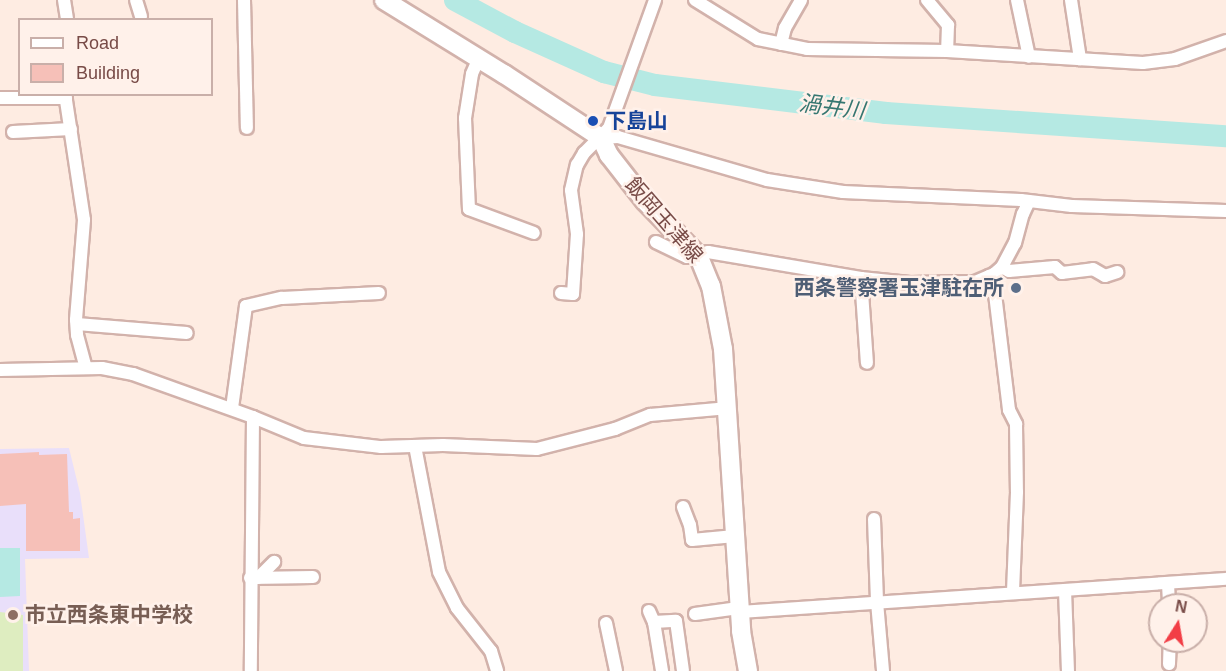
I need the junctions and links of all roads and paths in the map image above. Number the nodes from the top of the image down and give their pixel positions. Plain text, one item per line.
1 (64, 0) edge
2 (136, 0) edge
3 (243, 0) edge
4 (384, 0) edge
5 (655, 0) edge
6 (695, 0) edge
7 (801, 0) edge
8 (927, 0) edge
9 (1017, 0) edge
10 (1071, 0) edge
11 (141, 16) dead end
12 (67, 18) edge
13 (1226, 41) edge
14 (781, 44) junction
15 (947, 51) junction
16 (1029, 57) junction
17 (479, 58) junction
18 (1080, 59) junction
19 (65, 96) edge
20 (0, 98) edge
21 (247, 128) dead end
22 (71, 129) junction
23 (13, 132) dead end
24 (605, 133) junction
25 (1029, 201) junction
26 (1226, 211) edge
27 (534, 233) dead end
28 (656, 242) dead end
29 (696, 254) junction
30 (1002, 267) junction
31 (1117, 272) dead end
32 (989, 276) junction
33 (861, 278) junction
34 (379, 293) dead end
35 (561, 293) dead end
36 (76, 324) junction
37 (187, 333) dead end
38 (867, 363) dead end
39 (86, 368) junction
40 (0, 370) edge
41 (232, 408) junction
42 (729, 408) junction
43 (253, 417) junction
44 (415, 446) junction
45 (683, 507) dead end
46 (874, 519) dead end
47 (735, 536) junction
48 (274, 562) dead end
49 (313, 577) dead end
50 (254, 578) junction
51 (1226, 579) edge
52 (1168, 584) junction
53 (1065, 590) junction
54 (1013, 592) junction
55 (1168, 593) edge
56 (877, 602) junction
57 (739, 610) junction
58 (695, 614) dead end
59 (606, 623) dead end
60 (1169, 653) edge
61 (1169, 664) dead end
62 (251, 671) edge
63 (497, 671) edge
64 (616, 671) edge
65 (662, 671) edge
66 (683, 671) edge
67 (748, 671) edge
68 (883, 671) edge
69 (1068, 671) edge

1 - 12 street
2 - 11 street
3 - 21 street
4 - 17 main road, 飯岡玉津線
5 - 24 street
6 - 14 street
7 - 14 street
8 - 15 street
9 - 16 street
10 - 18 street
13 - 18 street
14 - 15 street
15 - 16 street
16 - 18 street
17 - 24 main road, 飯岡玉津線
17 - 27 street
19 - 20 street
19 - 22 street
22 - 23 street
22 - 36 street
24 - 25 street
24 - 29 main road, 飯岡玉津線
24 - 35 street
25 - 26 street
25 - 30 street
28 - 29 street
29 - 33 street
29 - 42 main road, 飯岡玉津線
30 - 31 street
30 - 32 street
32 - 33 street
32 - 54 street
33 - 38 street
34 - 41 street
36 - 37 street
36 - 39 street
39 - 40 street
39 - 41 street
41 - 43 street
42 - 44 street
42 - 47 main road, 飯岡玉津線
43 - 44 street
43 - 50 street
44 - 63 street
45 - 47 street
46 - 56 street
47 - 57 main road, 飯岡玉津線
48 - 50 street
49 - 50 street
50 - 62 street
51 - 52 street
52 - 53 street
52 - 55 street
53 - 54 street
53 - 69 street
54 - 56 street
56 - 57 street
56 - 68 street
57 - 58 street
57 - 67 main road, 飯岡玉津線
59 - 64 street
60 - 61 street
65 - 66 street

